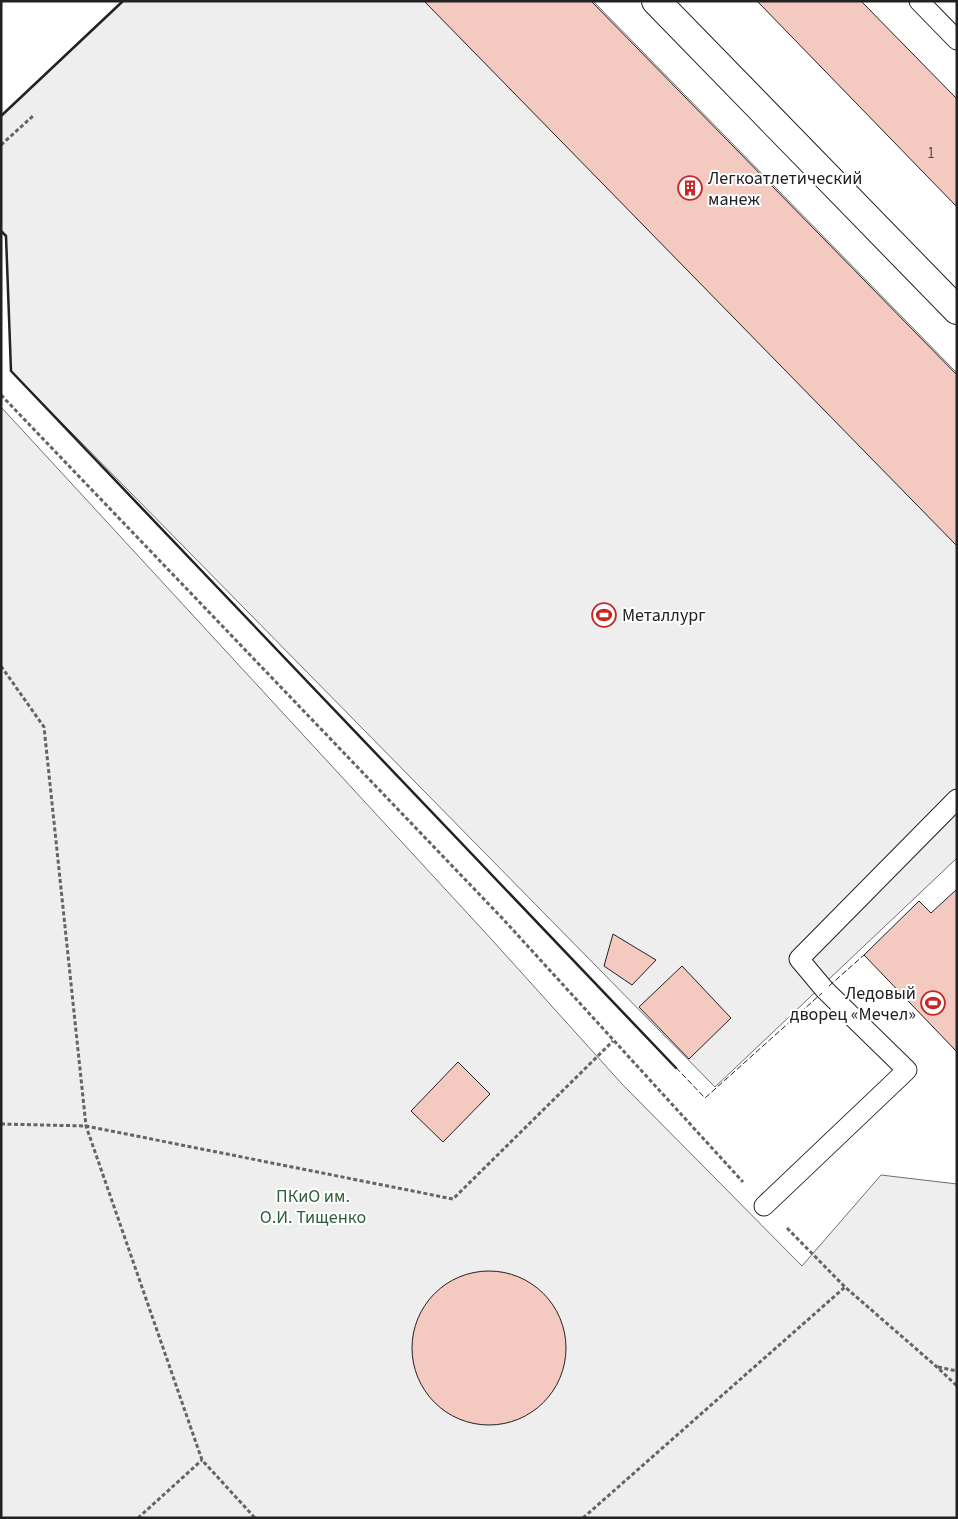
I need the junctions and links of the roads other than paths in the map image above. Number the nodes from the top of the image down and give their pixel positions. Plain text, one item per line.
1 (656, 1) edge
2 (919, 1) edge
3 (957, 40) edge
4 (954, 302) edge
5 (957, 799) edge
6 (764, 1206) road end

1 - 4 street
2 - 3 lane
5 - 6 lane

